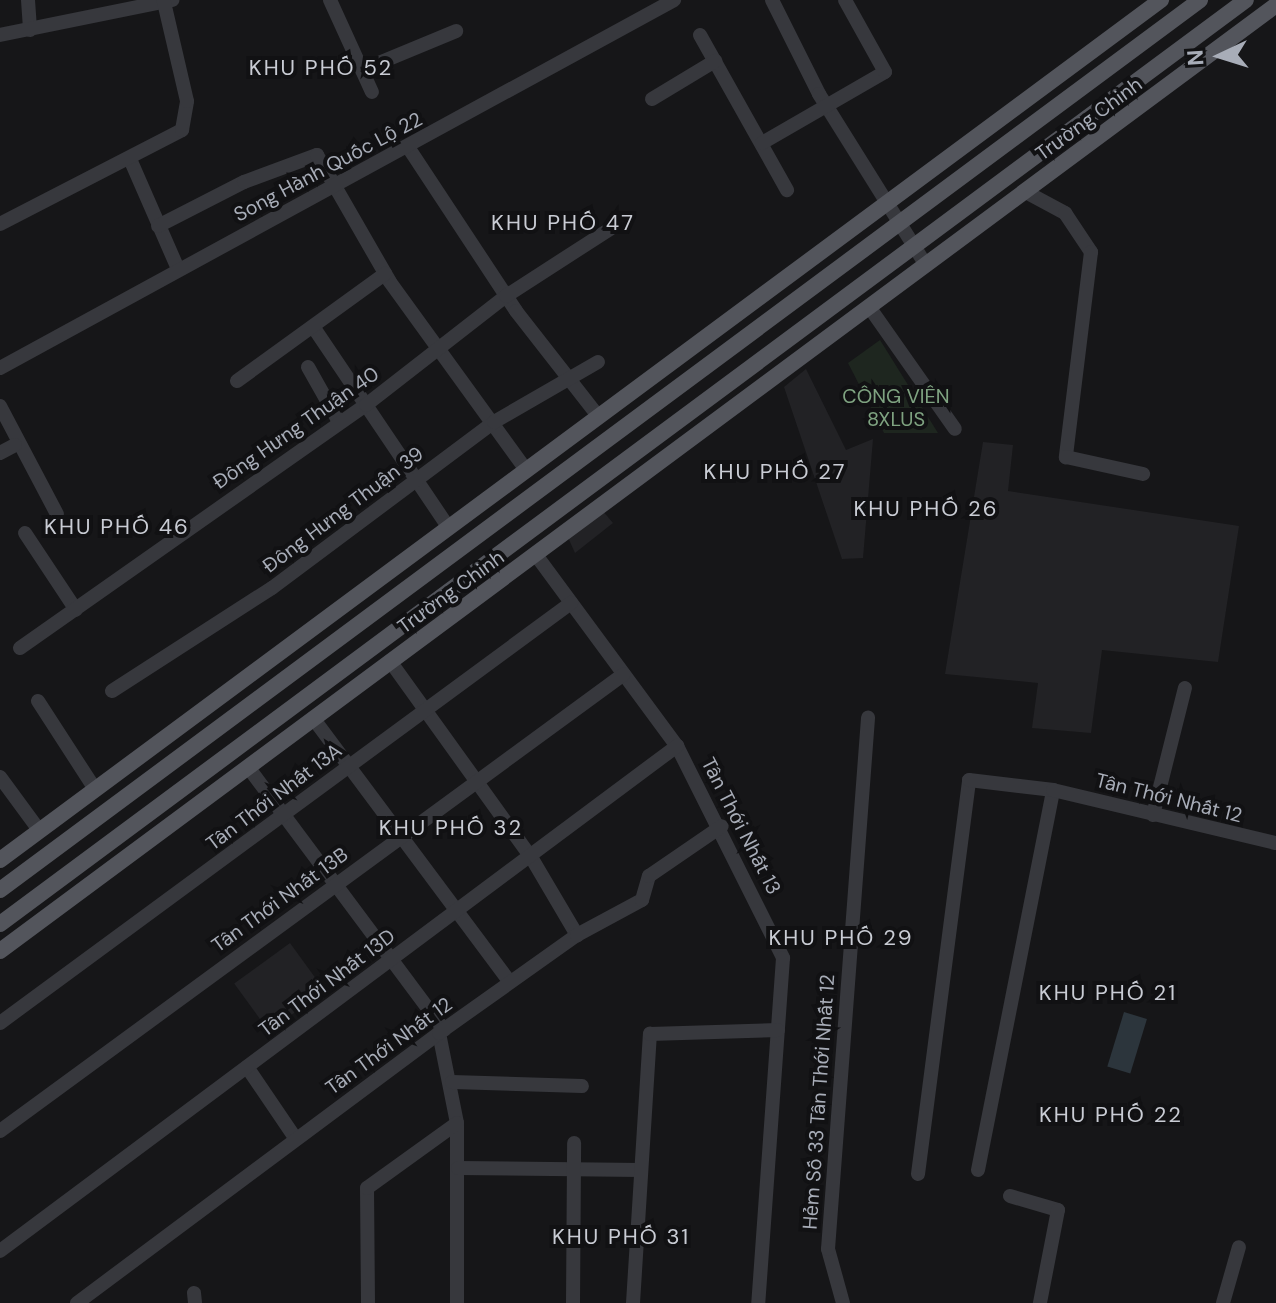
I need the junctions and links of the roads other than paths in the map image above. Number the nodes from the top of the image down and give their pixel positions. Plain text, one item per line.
1 (28, 0) edge
2 (330, 0) edge
3 (674, 0) edge
4 (772, 0) edge
5 (845, 0) edge
6 (1200, 0) edge
7 (1246, 0) edge
8 (168, 1) edge
9 (1156, 1) edge
10 (1276, 5) edge
11 (30, 30) junction
12 (456, 31) dead end
13 (0, 35) edge
14 (700, 35) dead end
15 (715, 61) junction
16 (362, 70) junction
17 (372, 92) dead end
18 (652, 99) dead end
19 (827, 107) junction
20 (762, 143) junction
21 (408, 147) junction
22 (130, 159) junction
23 (332, 187) junction
24 (787, 190) dead end
25 (1024, 191) junction
26 (887, 203) junction
27 (898, 223) junction
28 (0, 224) edge
29 (158, 226) junction
30 (610, 229) dead end
31 (913, 246) junction
32 (926, 265) junction
33 (178, 269) junction
34 (385, 274) junction
35 (506, 296) junction
36 (872, 311) junction
37 (314, 328) junction
38 (436, 350) junction
39 (598, 362) dead end
40 (308, 367) dead end
41 (0, 368) edge
42 (569, 380) junction
43 (237, 381) dead end
44 (366, 405) junction
45 (0, 406) edge
46 (598, 416) junction
47 (339, 422) junction
48 (494, 422) junction
49 (955, 429) dead end
50 (15, 445) junction
51 (0, 453) edge
52 (524, 467) junction
53 (1143, 474) dead end
54 (417, 481) junction
55 (57, 514) dead end
56 (447, 525) junction
57 (25, 533) dead end
58 (536, 555) junction
59 (571, 603) junction
60 (76, 610) junction
61 (20, 648) dead end
62 (390, 661) junction
63 (624, 674) junction
64 (1185, 688) dead end
65 (112, 691) dead end
66 (38, 701) dead end
67 (426, 710) junction
68 (313, 718) junction
69 (868, 718) dead end
70 (677, 746) junction
71 (350, 766) junction
72 (248, 767) junction
73 (477, 781) junction
74 (3, 787) edge
75 (95, 789) junction
76 (1053, 790) junction
77 (285, 814) junction
78 (60, 815) junction
79 (1153, 815) junction
80 (722, 826) junction
81 (39, 830) junction
82 (75, 834) junction
83 (404, 835) junction
84 (1276, 843) edge
85 (91, 856) junction
86 (531, 857) junction
87 (0, 860) edge
88 (103, 874) junction
89 (338, 881) junction
90 (0, 890) edge
91 (457, 911) junction
92 (0, 924) edge
93 (577, 935) junction
94 (0, 951) edge
95 (394, 958) junction
96 (510, 982) junction
97 (0, 1023) edge
98 (778, 1030) junction
99 (441, 1031) junction
100 (247, 1067) junction
101 (452, 1082) junction
102 (582, 1086) dead end
103 (457, 1123) junction
104 (0, 1131) edge
105 (296, 1139) junction
106 (574, 1143) dead end
107 (575, 1167) junction
108 (458, 1168) junction
109 (640, 1170) junction
110 (978, 1170) dead end
111 (918, 1174) dead end
112 (1010, 1196) dead end
113 (1239, 1247) dead end
114 (0, 1251) edge
115 (1044, 1302) edge
116 (77, 1303) edge
117 (368, 1303) edge
118 (457, 1303) edge
119 (573, 1303) edge
120 (633, 1303) edge
121 (758, 1303) edge
122 (843, 1303) edge
123 (1223, 1303) edge

1 - 11 street
2 - 16 street
3 - 21 street, Song Hành Quốc Lộ 22
4 - 19 street
5 - 19 street
6 - 27 main road, Trường Chinh
7 - 31 main road, Trường Chinh
8 - 11 street
8 - 22 street
9 - 26 main road
10 - 25 main road, Trường Chinh
11 - 13 street
12 - 16 street
14 - 15 street
15 - 18 street
15 - 20 street
16 - 17 street
19 - 20 street
19 - 26 street
20 - 24 street
21 - 23 street, Song Hành Quốc Lộ 22
21 - 35 street
22 - 28 street
22 - 29 street
23 - 29 street
23 - 33 street, Song Hành Quốc Lộ 22
23 - 34 street
25 - 32 main road, Trường Chinh
25 - 53 street
26 - 27 street
26 - 46 main road
27 - 31 street
27 - 82 main road, Trường Chinh
29 - 33 street
30 - 35 street, Đông Hưng Thuận 40
31 - 32 street
31 - 85 main road, Trường Chinh
32 - 36 main road, Trường Chinh
33 - 41 street, Song Hành Quốc Lộ 22
34 - 37 street
34 - 38 street
35 - 38 street, Đông Hưng Thuận 40
35 - 42 street
36 - 49 street
36 - 58 main road, Trường Chinh
37 - 43 street
37 - 44 street
38 - 44 street, Đông Hưng Thuận 40
38 - 48 street
39 - 42 street, Đông Hưng Thuận 39
40 - 47 street
42 - 46 street
42 - 48 street, Đông Hưng Thuận 39
44 - 47 street, Đông Hưng Thuận 40
44 - 54 street
45 - 50 street
46 - 52 main road
47 - 60 street, Đông Hưng Thuận 40
48 - 52 street
48 - 54 street, Đông Hưng Thuận 39
50 - 51 street
50 - 55 street
52 - 56 main road
54 - 56 street
54 - 65 street, Đông Hưng Thuận 39
56 - 75 main road
57 - 60 street
58 - 59 street, Tân Thới Nhất 13
58 - 62 main road, Trường Chinh
59 - 63 street, Tân Thới Nhất 13
59 - 67 street, Tân Thới Nhất 13A
60 - 61 street, Đông Hưng Thuận 40
62 - 67 street
62 - 68 main road, Trường Chinh
63 - 70 street, Tân Thới Nhất 13
63 - 73 street, Tân Thới Nhất 13B
64 - 79 street
66 - 75 street
67 - 71 street, Tân Thới Nhất 13A
67 - 73 street
68 - 71 street
68 - 72 main road, Trường Chinh
69 - 122 street, Hẻm Số 33 Tân Thới Nhất 12
70 - 80 street, Tân Thới Nhất 13
70 - 86 street, Tân Thới Nhất 13D
71 - 77 street, Tân Thới Nhất 13A
71 - 83 street
72 - 77 street
72 - 88 main road, Trường Chinh
73 - 83 street, Tân Thới Nhất 13B
73 - 86 street
74 - 81 street
75 - 78 main road
76 - 79 street, Tân Thới Nhất 12
76 - 110 street
76 - 111 street, Tân Thới Nhất 12
77 - 89 street
77 - 97 street, Tân Thới Nhất 13A
78 - 81 main road
78 - 82 main road
79 - 84 street, Tân Thới Nhất 12
80 - 93 street, Tân Thới Nhất 12
80 - 98 street, Tân Thới Nhất 13
81 - 87 main road
82 - 85 main road
82 - 90 main road, Trường Chinh
83 - 89 street, Tân Thới Nhất 13B
83 - 91 street
85 - 88 main road
85 - 92 main road, Trường Chinh
86 - 91 street, Tân Thới Nhất 13D
86 - 93 street
88 - 94 main road, Trường Chinh
89 - 95 street
89 - 104 street, Tân Thới Nhất 13B
91 - 95 street, Tân Thới Nhất 13D
91 - 96 street
93 - 96 street, Tân Thới Nhất 12
95 - 99 street
95 - 100 street, Tân Thới Nhất 13D
96 - 99 street, Tân Thới Nhất 12
98 - 109 street
98 - 121 street, Tân Thới Nhất 13
99 - 101 street
99 - 105 street, Tân Thới Nhất 12
100 - 105 street
100 - 114 street, Tân Thới Nhất 13D
101 - 102 street
101 - 103 street
103 - 108 street
103 - 117 street
105 - 116 street, Tân Thới Nhất 12
106 - 107 street
107 - 108 street
107 - 109 street
107 - 119 street
108 - 118 street
109 - 120 street
112 - 115 street
113 - 123 street

